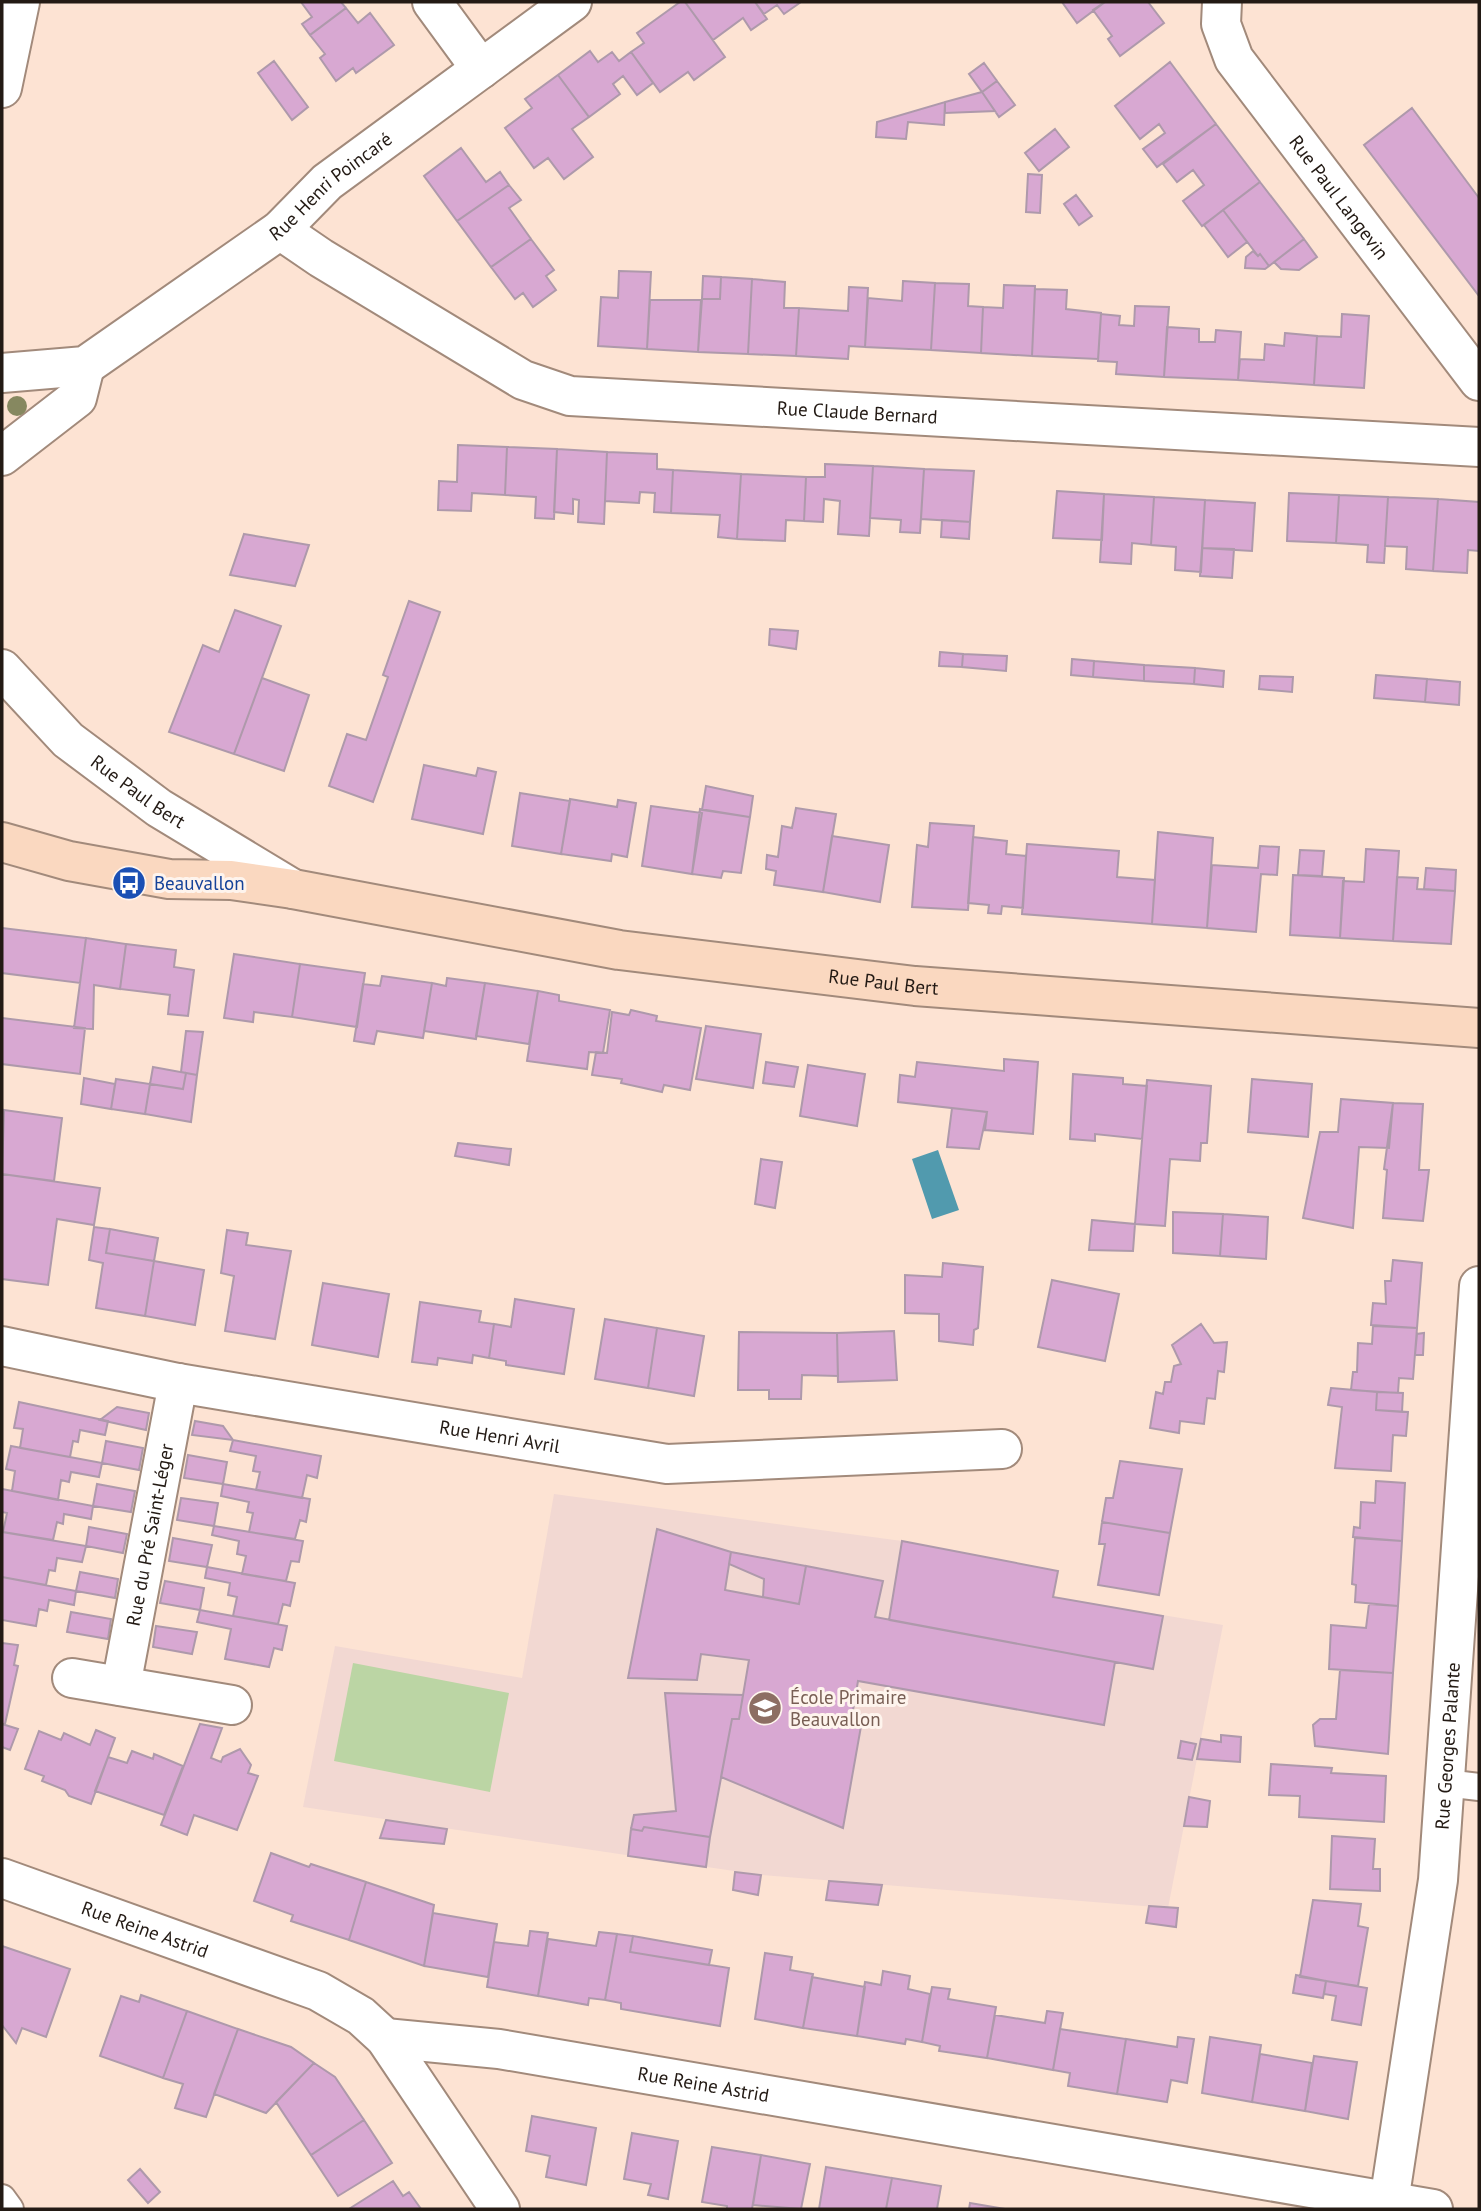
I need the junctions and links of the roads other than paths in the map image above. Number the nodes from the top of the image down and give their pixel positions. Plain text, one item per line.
1 (20, 2) edge
2 (432, 2) edge
3 (572, 2) edge
4 (1222, 2) edge
5 (481, 68) junction
6 (2, 88) edge
7 (279, 230) junction
8 (85, 366) junction
9 (2, 373) edge
10 (1479, 381) edge
11 (1479, 447) edge
12 (2, 456) edge
13 (2, 669) edge
14 (2, 842) edge
15 (293, 889) junction
16 (1479, 1028) edge
17 (1479, 1286) edge
18 (2, 1346) edge
19 (178, 1383) junction
20 (1002, 1449) dead end
21 (72, 1678) dead end
22 (121, 1686) junction
23 (232, 1705) dead end
24 (1462, 1785) edge
25 (2, 1878) edge
26 (385, 2038) junction
27 (2, 2198) edge
28 (1389, 2202) junction
29 (10, 2209) edge
30 (500, 2209) edge
31 (1433, 2209) edge

1 - 6 street
2 - 5 street
3 - 5 street, Rue Henri Poincaré
4 - 10 street, Rue Paul Langevin
5 - 7 street, Rue Henri Poincaré
7 - 8 street, Rue Henri Poincaré
7 - 11 street, Rue Claude Bernard
8 - 9 street
8 - 12 street
13 - 15 street, Rue Paul Bert
14 - 15 main road, Rue Paul Bert
15 - 16 main road, Rue Paul Bert
17 - 24 street, Rue Georges Palante
18 - 19 street, Rue Henri Avril
19 - 20 street, Rue Henri Avril
19 - 22 street, Rue du Pré Saint-Léger
21 - 22 street
22 - 23 street
24 - 28 street, Rue Georges Palante
25 - 26 street, Rue Reine Astrid
26 - 28 street, Rue Reine Astrid
26 - 30 street
27 - 29 lane
28 - 31 street, Rue Reine Astrid

